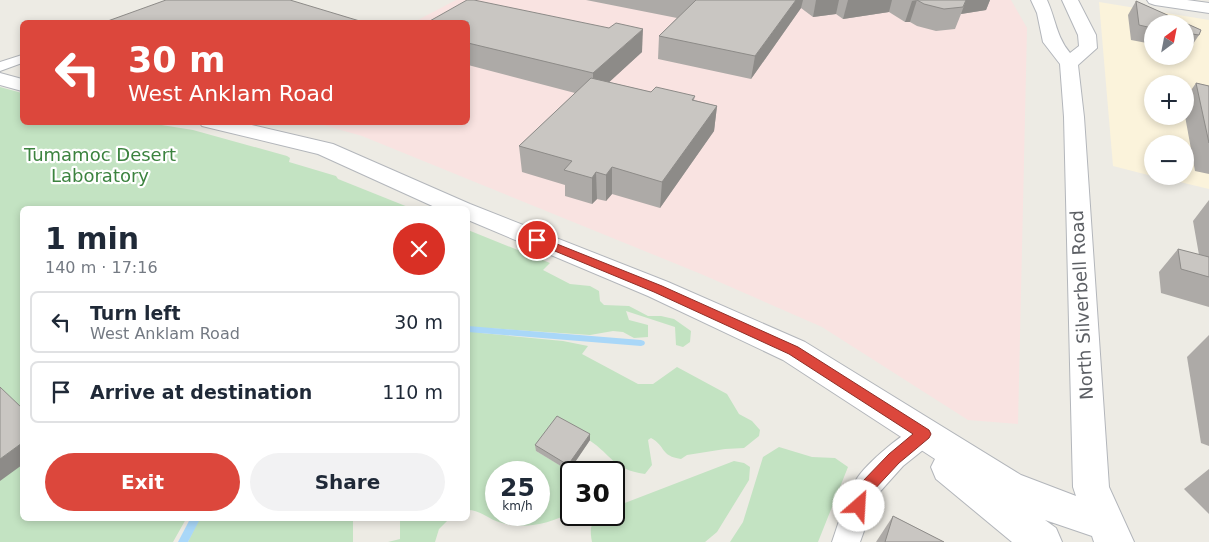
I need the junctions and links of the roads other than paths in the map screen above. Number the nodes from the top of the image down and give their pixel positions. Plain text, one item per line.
1 (1039, 0) edge
2 (1070, 0) edge
3 (1155, 0) edge
4 (1171, 1) edge
5 (1209, 8) edge
6 (20, 60) edge
7 (1069, 63) junction
8 (0, 67) edge
9 (0, 79) edge
10 (20, 84) edge
11 (221, 125) edge
12 (454, 206) edge
13 (470, 212) edge
14 (920, 437) junction
15 (1109, 531) edge
16 (846, 542) edge
17 (1042, 542) edge

1 - 7 main road
2 - 7 main road
3 - 4 main road
4 - 5 main road
6 - 8 street
7 - 15 main road, North Silverbell Road
9 - 10 main road
11 - 12 main road
13 - 14 main road
14 - 15 main road
14 - 16 street
14 - 17 main road

